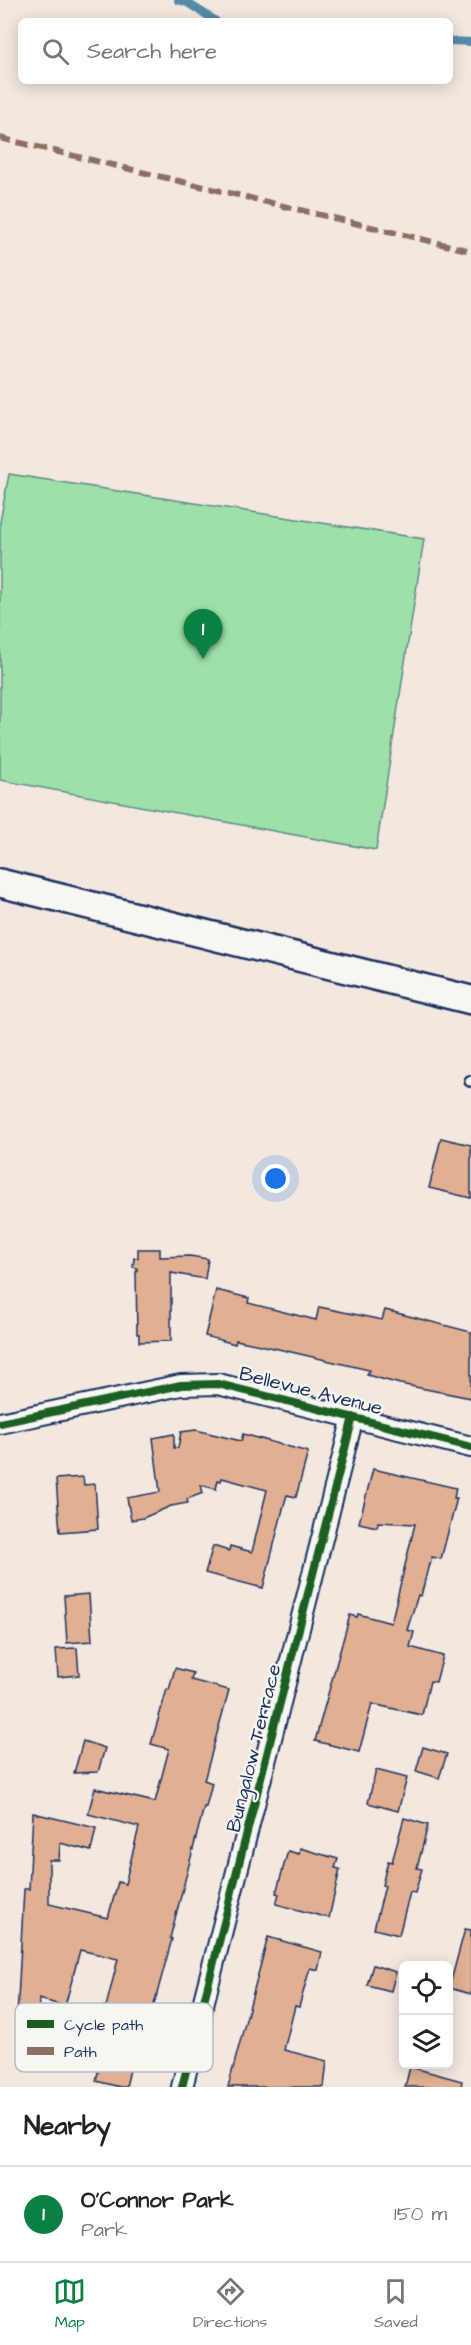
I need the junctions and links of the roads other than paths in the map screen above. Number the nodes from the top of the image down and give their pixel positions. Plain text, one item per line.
1 (0, 883) edge
2 (471, 1000) edge
3 (353, 1417) junction
4 (0, 1423) edge
5 (471, 1447) edge
6 (203, 2003) edge
7 (186, 2072) edge
8 (182, 2087) edge

1 - 2 main road
3 - 4 street, Bellevue Avenue
3 - 5 street, Bellevue Avenue
3 - 6 street, Bungalow Terrace
7 - 8 street, Bungalow Terrace

